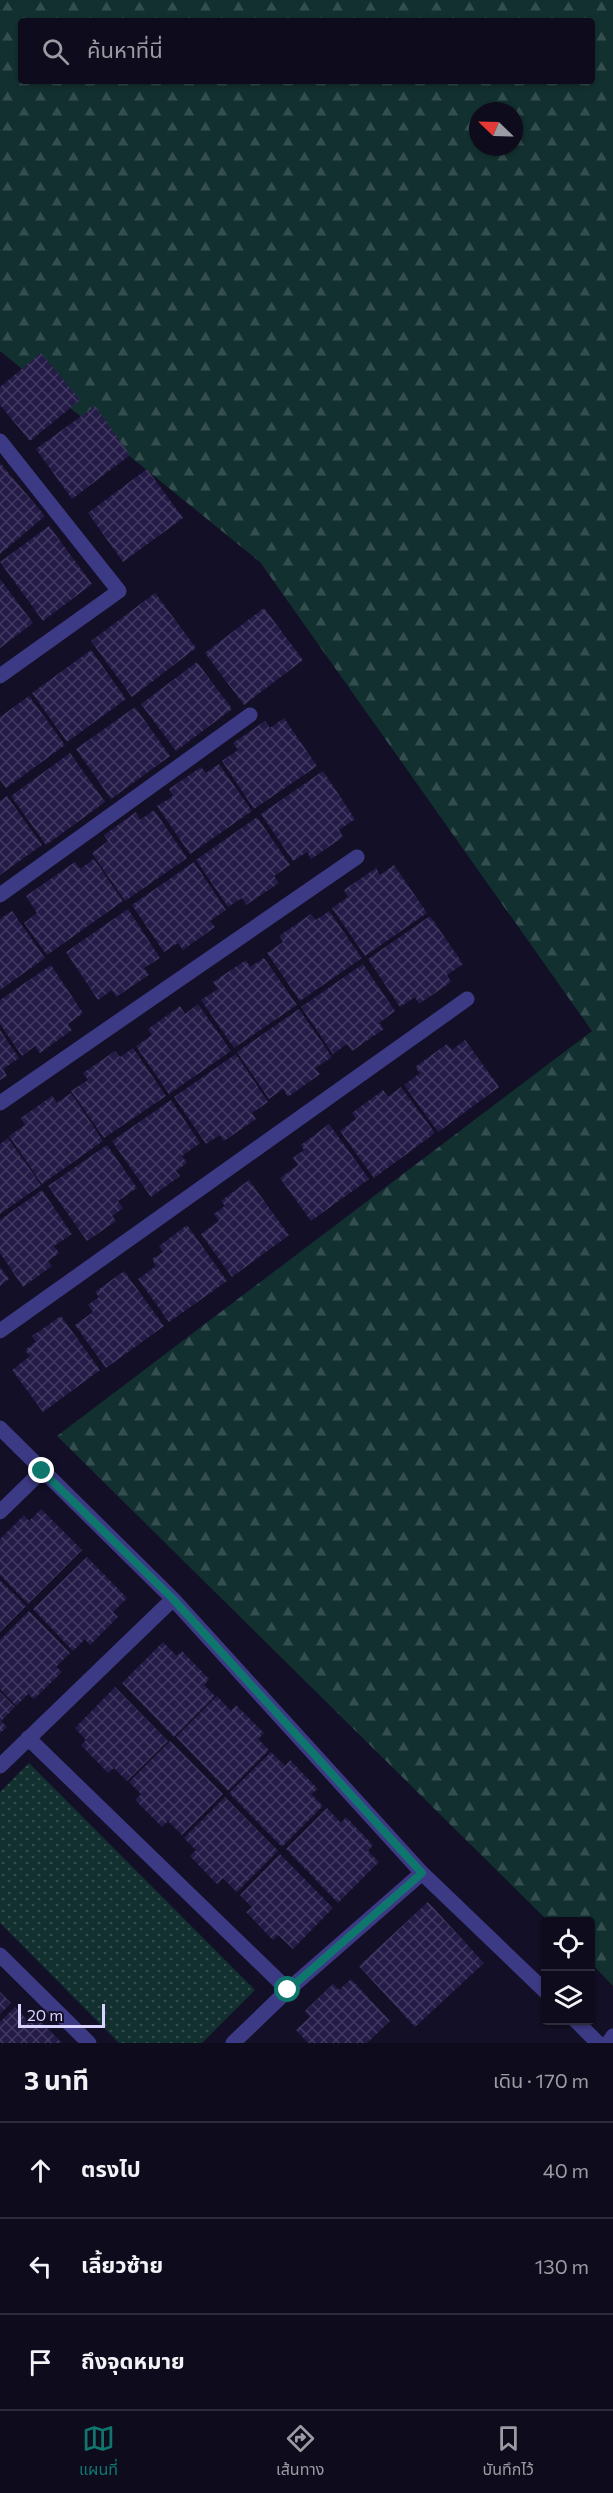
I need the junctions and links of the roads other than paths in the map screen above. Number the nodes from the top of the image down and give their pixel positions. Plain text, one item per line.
1 (0, 441) edge
2 (0, 676) edge
3 (250, 715) dead end
4 (357, 857) dead end
5 (0, 895) edge
6 (466, 999) dead end
7 (0, 1103) edge
8 (0, 1331) edge
9 (0, 1428) edge
10 (42, 1471) junction
11 (0, 1512) edge
12 (173, 1599) junction
13 (28, 1738) junction
14 (0, 1766) edge
15 (422, 1873) junction
16 (0, 1955) edge
17 (541, 1987) edge
18 (288, 1990) junction
19 (580, 2025) edge
20 (613, 2036) edge
21 (89, 2043) edge
22 (233, 2043) edge
23 (598, 2043) edge
24 (608, 2043) edge

1 - 2 street
3 - 5 street
4 - 7 street
6 - 8 street
9 - 10 street
10 - 11 street
10 - 12 street
12 - 13 street
12 - 15 street
13 - 14 street
13 - 18 street
15 - 17 street
15 - 18 street
16 - 21 street
18 - 22 street
19 - 23 street
20 - 24 street

